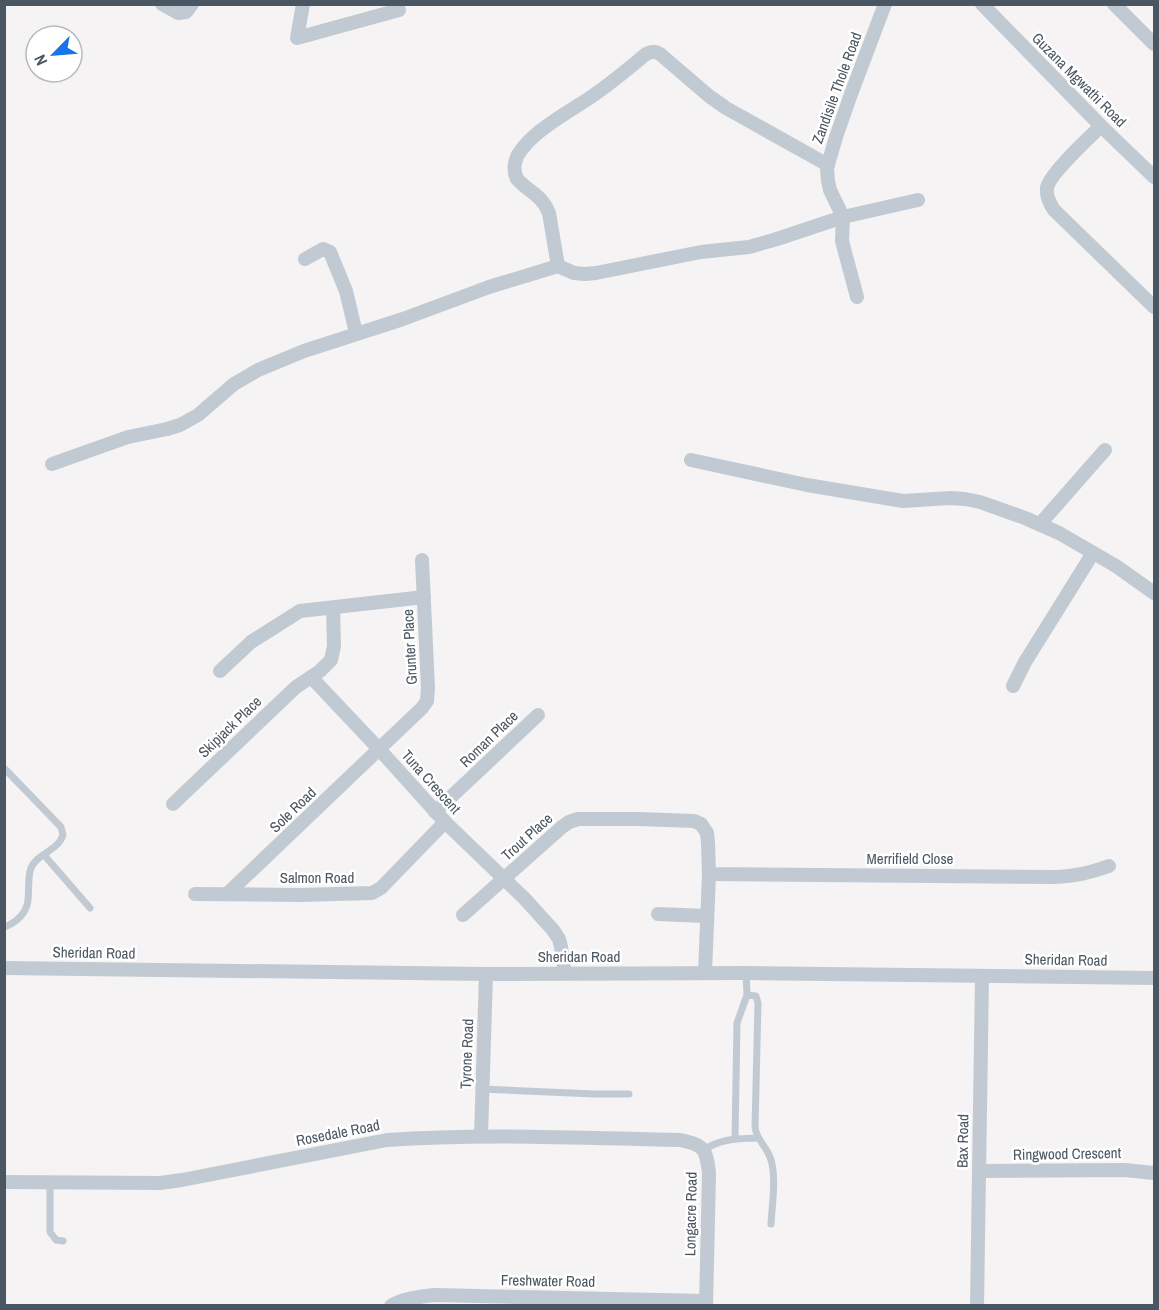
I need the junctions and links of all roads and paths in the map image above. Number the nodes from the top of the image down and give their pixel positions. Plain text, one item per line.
1 (162, 4) edge
2 (303, 4) edge
3 (885, 4) edge
4 (982, 4) edge
5 (1114, 4) edge
6 (189, 8) edge
7 (399, 10) dead end
8 (1155, 44) edge
9 (1101, 126) junction
10 (828, 165) junction
11 (1155, 177) edge
12 (918, 200) dead end
13 (843, 217) junction
14 (305, 259) dead end
15 (558, 266) junction
16 (858, 297) dead end
17 (1155, 307) edge
18 (356, 333) junction
19 (1105, 450) dead end
20 (691, 460) dead end
21 (52, 464) dead end
22 (1040, 524) junction
23 (1093, 553) junction
24 (422, 560) dead end
25 (1155, 593) edge
26 (424, 597) junction
27 (333, 608) junction
28 (220, 671) dead end
29 (311, 677) junction
30 (1013, 686) dead end
31 (538, 715) dead end
32 (379, 749) junction
33 (4, 768) edge
34 (173, 804) dead end
35 (440, 817) junction
36 (44, 855) junction
37 (1109, 866) dead end
38 (709, 874) junction
39 (504, 880) junction
40 (228, 893) junction
41 (195, 894) dead end
42 (90, 908) dead end
43 (658, 914) dead end
44 (463, 915) dead end
45 (706, 916) junction
46 (4, 927) edge
47 (4, 968) edge
48 (565, 973) junction
49 (705, 973) junction
50 (746, 973) junction
51 (486, 974) junction
52 (982, 976) junction
53 (1150, 978) edge
54 (747, 995) junction
55 (482, 1089) junction
56 (629, 1094) dead end
57 (481, 1136) junction
58 (758, 1138) junction
59 (735, 1139) junction
60 (704, 1150) junction
61 (979, 1172) junction
62 (1155, 1173) edge
63 (4, 1182) edge
64 (50, 1183) junction
65 (771, 1224) dead end
66 (63, 1241) dead end
67 (706, 1303) edge
68 (391, 1305) edge
69 (977, 1305) edge

1 - 6 street
2 - 7 street
3 - 10 street, Zandisile Thole Road
4 - 9 street, Guzana Mgwathi Road
5 - 8 street
9 - 11 street, Guzana Mgwathi Road
9 - 17 street
10 - 13 street, Zandisile Thole Road
10 - 15 street
12 - 13 street
13 - 15 street
13 - 16 street
14 - 18 street
15 - 18 street
18 - 21 street
19 - 22 street
20 - 22 street
22 - 23 street
23 - 25 street
23 - 30 street
24 - 26 street, Grunter Place
26 - 27 street
26 - 32 street, Grunter Place
27 - 28 street
27 - 29 street
29 - 32 street, Tuna Crescent
29 - 34 street, Skipjack Place
31 - 35 street, Roman Place
32 - 35 street, Tuna Crescent
32 - 40 street, Sole Road
33 - 36 lane
35 - 39 street, Tuna Crescent
35 - 40 street, Salmon Road
36 - 42 lane
36 - 46 lane
37 - 38 street, Merrifield Close
38 - 39 street, Trout Place
38 - 45 street
39 - 44 street, Trout Place
39 - 48 street, Tuna Crescent
40 - 41 street, Salmon Road
43 - 45 street
45 - 49 street
47 - 51 street, Sheridan Road
48 - 49 street, Sheridan Road
48 - 51 street, Sheridan Road
49 - 50 street, Sheridan Road
50 - 52 street, Sheridan Road
50 - 54 lane
51 - 55 street, Tyrone Road
52 - 53 street, Sheridan Road
52 - 61 street, Bax Road
54 - 58 lane
54 - 59 lane
55 - 56 lane
55 - 57 street, Tyrone Road
57 - 60 street, Rosedale Road
57 - 64 street, Rosedale Road
58 - 59 lane
58 - 65 lane
59 - 60 lane
60 - 67 street, Longacre Road
61 - 62 street, Ringwood Crescent
61 - 69 street, Bax Road
63 - 64 street, Rosedale Road
64 - 66 lane
67 - 68 street, Freshwater Road

